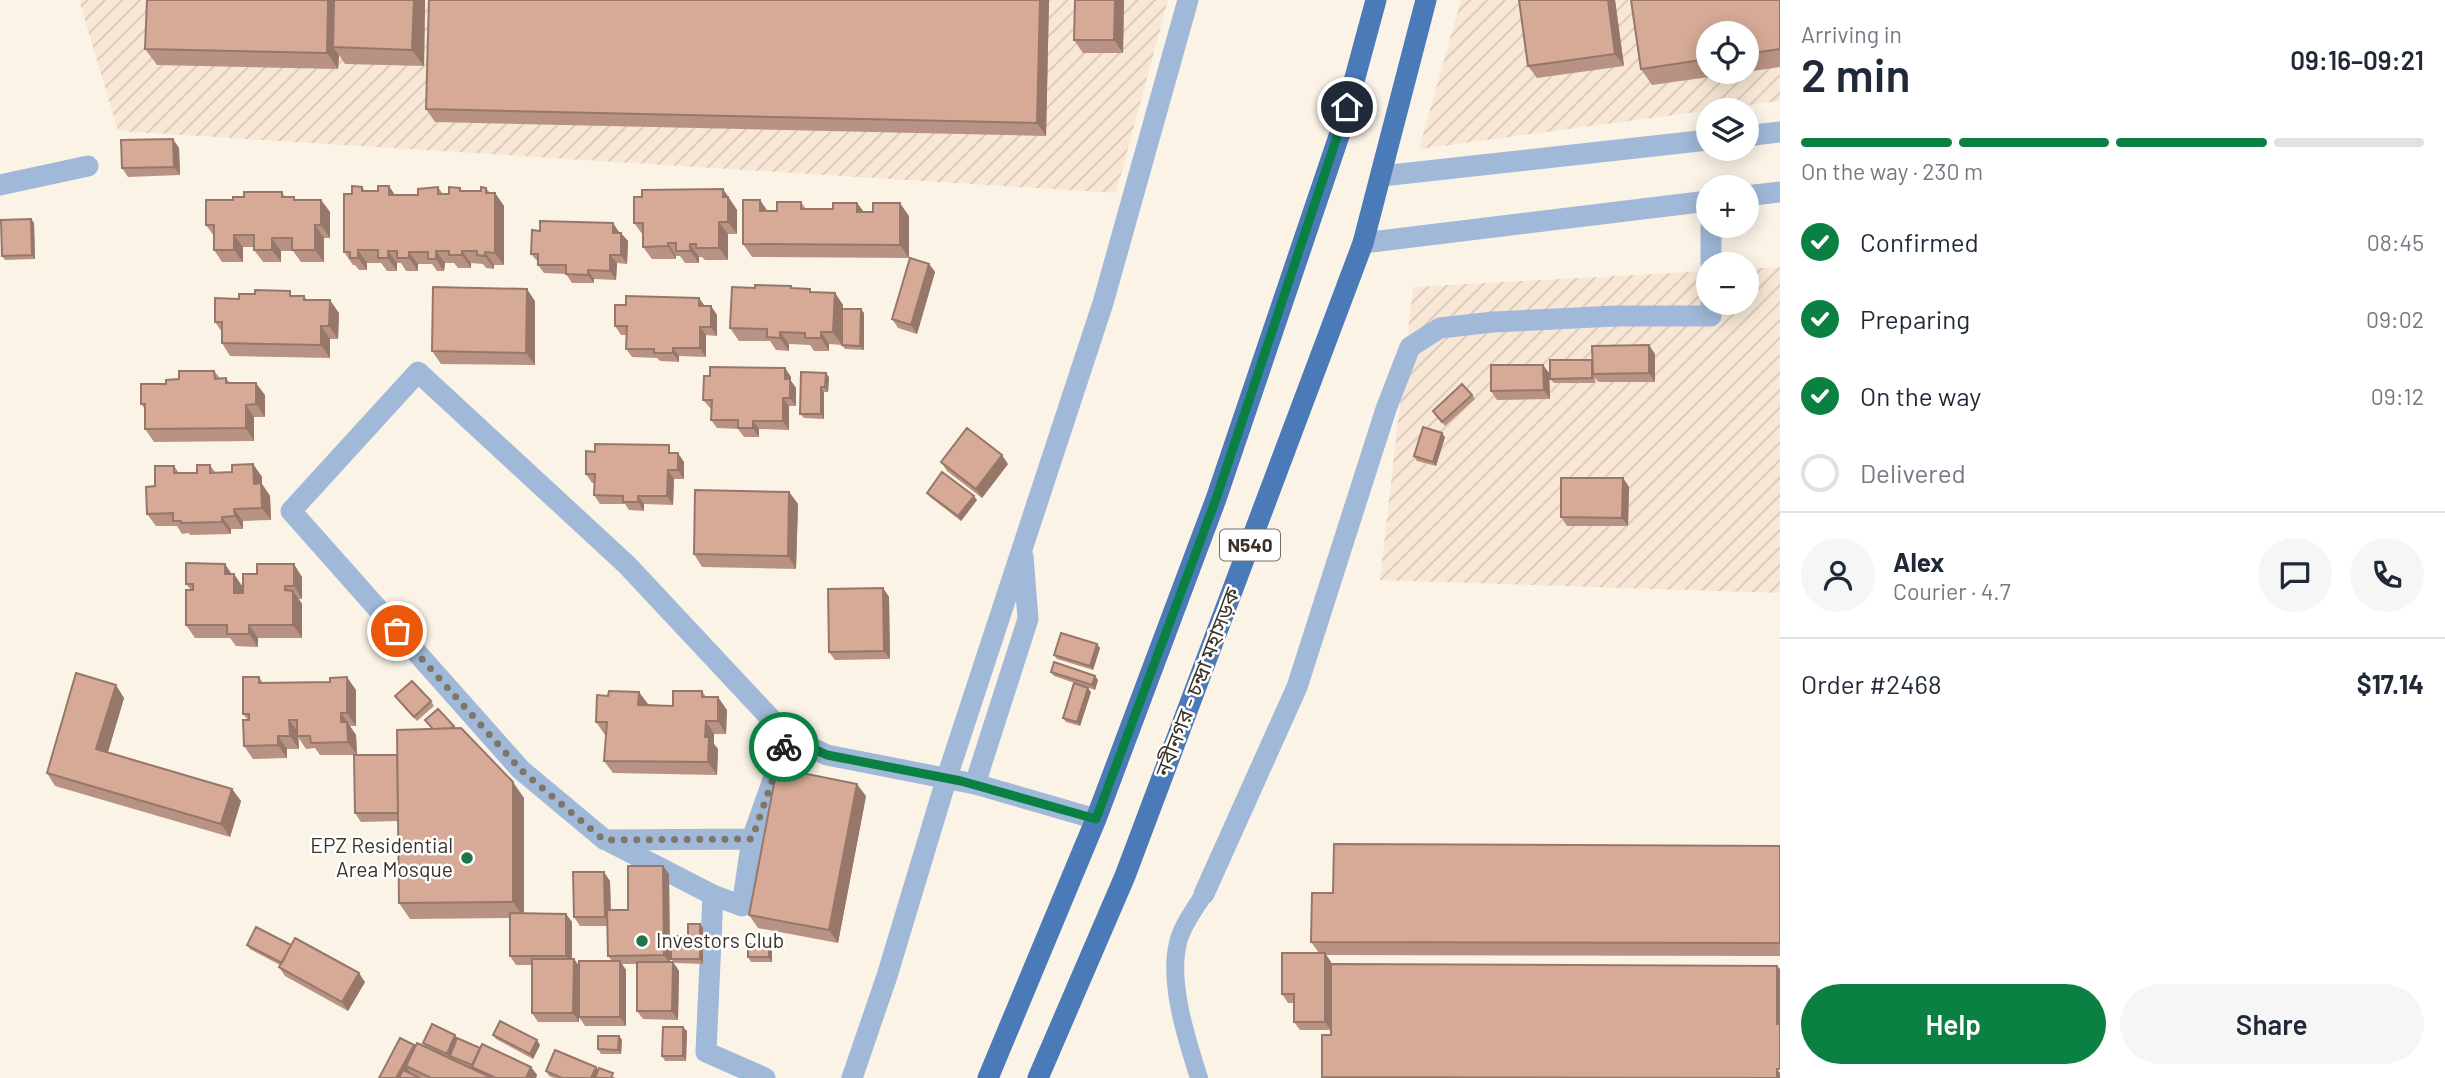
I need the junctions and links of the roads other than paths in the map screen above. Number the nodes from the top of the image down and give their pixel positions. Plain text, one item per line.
1 (1188, 0) edge
2 (1376, 0) edge
3 (1426, 0) edge
4 (1780, 132) edge
5 (1759, 134) edge
6 (1696, 142) edge
7 (88, 166) dead end
8 (1382, 176) junction
9 (0, 185) edge
10 (1780, 192) edge
11 (1759, 194) edge
12 (1696, 202) edge
13 (1363, 243) junction
14 (1711, 315) edge
15 (1023, 547) junction
16 (788, 737) junction
17 (947, 777) junction
18 (975, 784) junction
19 (1096, 819) junction
20 (752, 839) junction
21 (604, 840) junction
22 (1203, 894) joint
23 (713, 895) junction
24 (765, 1078) edge
25 (852, 1078) edge
26 (988, 1078) edge
27 (1038, 1078) edge
28 (1199, 1078) edge

1 - 15 street
2 - 19 highway, N540
3 - 8 highway, নবীনগর - চন্দ্রা মহাসড়ক / N540
4 - 5 street
6 - 8 street
7 - 9 street
8 - 13 highway, নবীনগর - চন্দ্রা মহাসড়ক / N540
10 - 11 street
12 - 13 street
13 - 27 highway, নবীনগর - চন্দ্রা মহাসড়ক / N540
14 - 22 street
15 - 17 street
15 - 18 street
16 - 17 street
16 - 20 street
16 - 21 street
17 - 18 street
17 - 25 street
18 - 19 street
19 - 26 highway, N540
20 - 21 street
20 - 23 street
21 - 23 street
22 - 28 lane
23 - 24 street

